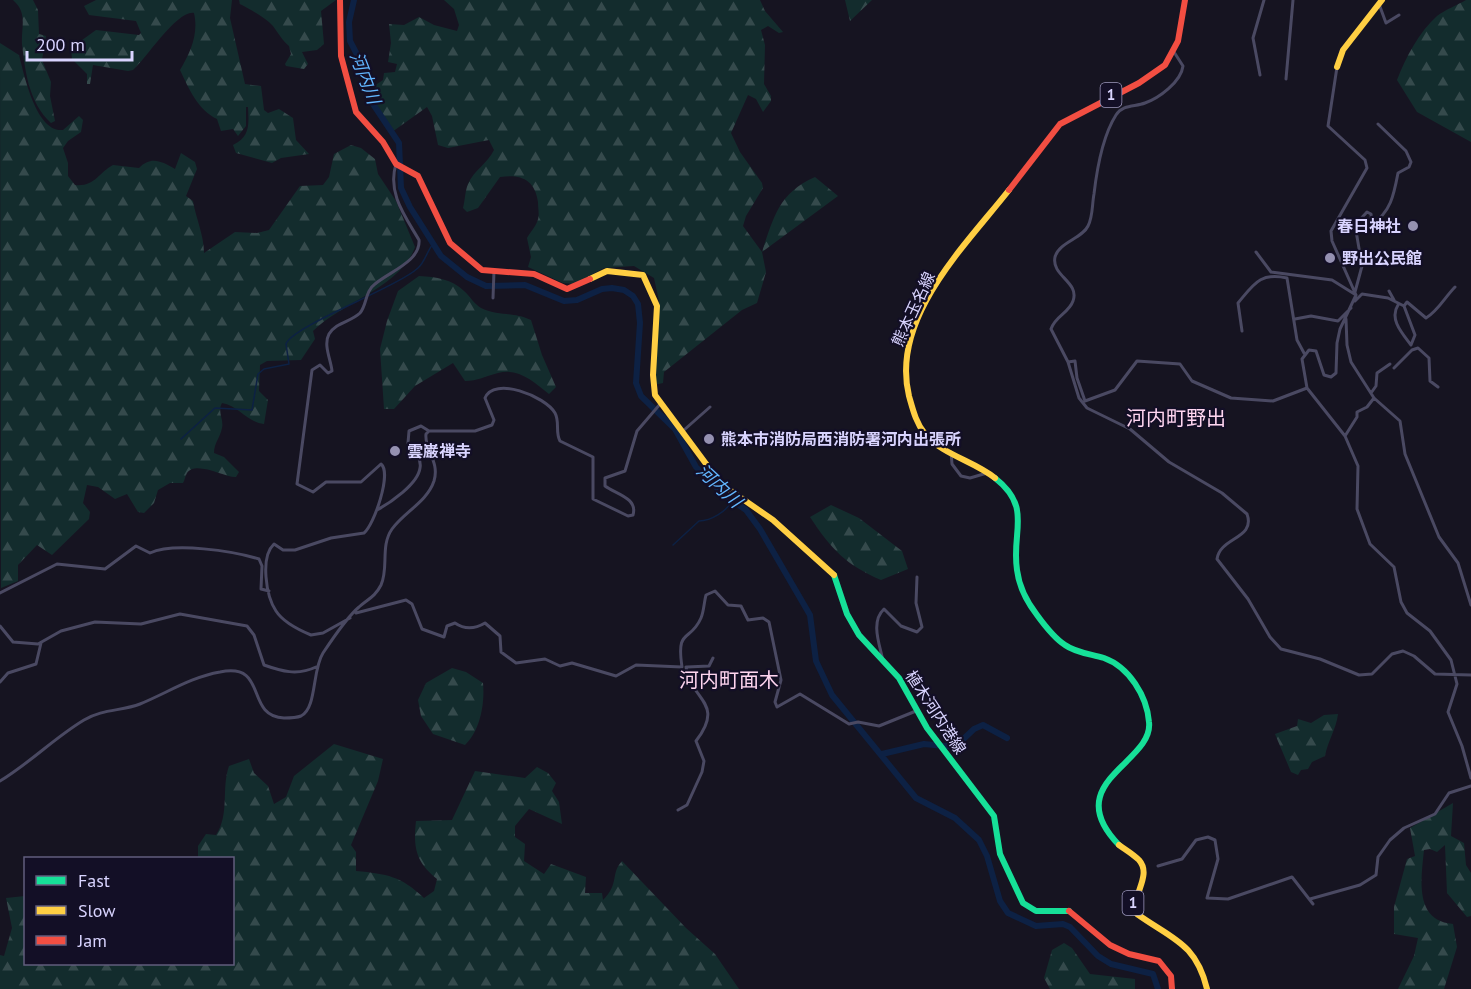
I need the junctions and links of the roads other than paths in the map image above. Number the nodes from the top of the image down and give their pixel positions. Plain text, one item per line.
1 (340, 0) edge
2 (1185, 0) edge
3 (1264, 0) edge
4 (1293, 0) edge
5 (1380, 2) edge
6 (1399, 15) dead end
7 (1174, 52) junction
8 (1337, 67) joint
9 (1260, 75) dead end
10 (1286, 79) dead end
11 (1378, 124) dead end
12 (398, 166) junction
13 (1256, 252) dead end
14 (494, 271) junction
15 (1455, 287) dead end
16 (1389, 291) dead end
17 (1355, 294) junction
18 (493, 298) dead end
19 (1353, 302) junction
20 (1397, 303) junction
21 (1404, 306) junction
22 (1351, 308) junction
23 (1294, 319) junction
24 (1346, 319) junction
25 (1242, 331) dead end
26 (1304, 353) junction
27 (1068, 362) junction
28 (1390, 364) dead end
29 (1394, 368) dead end
30 (1438, 387) dead end
31 (1307, 388) junction
32 (1371, 393) junction
33 (1374, 398) junction
34 (659, 405) junction
35 (710, 407) dead end
36 (684, 430) junction
37 (429, 431) junction
38 (1345, 436) junction
39 (951, 452) junction
40 (987, 473) junction
41 (377, 510) junction
42 (917, 577) dead end
43 (269, 591) junction
44 (0, 593) edge
45 (1471, 605) edge
46 (353, 615) junction
47 (0, 626) edge
48 (40, 643) junction
49 (713, 658) dead end
50 (883, 662) junction
51 (315, 667) junction
52 (685, 667) junction
53 (1456, 673) junction
54 (1471, 675) edge
55 (0, 682) edge
56 (916, 711) junction
57 (1471, 778) edge
58 (0, 782) edge
59 (1471, 786) edge
60 (678, 810) dead end
61 (1158, 866) dead end
62 (1310, 899) junction
63 (1313, 904) dead end
64 (1172, 989) edge
65 (1207, 989) edge

1 - 12 main road
2 - 7 main road, 熊本玉名線 / 1
3 - 9 street
4 - 10 street
5 - 6 street
5 - 8 main road
7 - 27 street
7 - 39 main road, 熊本玉名線 / 1
8 - 17 street
11 - 17 street
12 - 14 main road, 植木河内港線
12 - 41 street
13 - 17 street
14 - 18 street
14 - 34 main road, 植木河内港線
15 - 21 street
16 - 20 street
17 - 19 street
19 - 20 street
19 - 22 street
20 - 21 street
20 - 21 street
22 - 23 street
22 - 24 street
23 - 25 street
23 - 26 street
24 - 26 street
24 - 32 street
26 - 31 street
27 - 31 street
27 - 53 street
28 - 32 street
29 - 30 street
31 - 38 street
32 - 33 street
33 - 38 street
33 - 45 street
34 - 36 main road, 植木河内港線
34 - 37 street
35 - 36 street
36 - 50 main road, 植木河内港線
37 - 41 street
37 - 46 street
38 - 53 street
39 - 40 main road, 熊本玉名線 / 1
39 - 40 street
40 - 65 main road, 熊本玉名線 / 1
41 - 43 street
42 - 50 street
43 - 44 street
43 - 46 street
46 - 51 street
46 - 52 street
47 - 48 street
48 - 51 street
48 - 55 street
49 - 52 street
50 - 56 main road, 植木河内港線
51 - 58 street
52 - 56 street
52 - 60 street
53 - 54 street
53 - 57 street
56 - 64 main road, 植木河内港線
59 - 62 street
61 - 62 street
62 - 63 street

